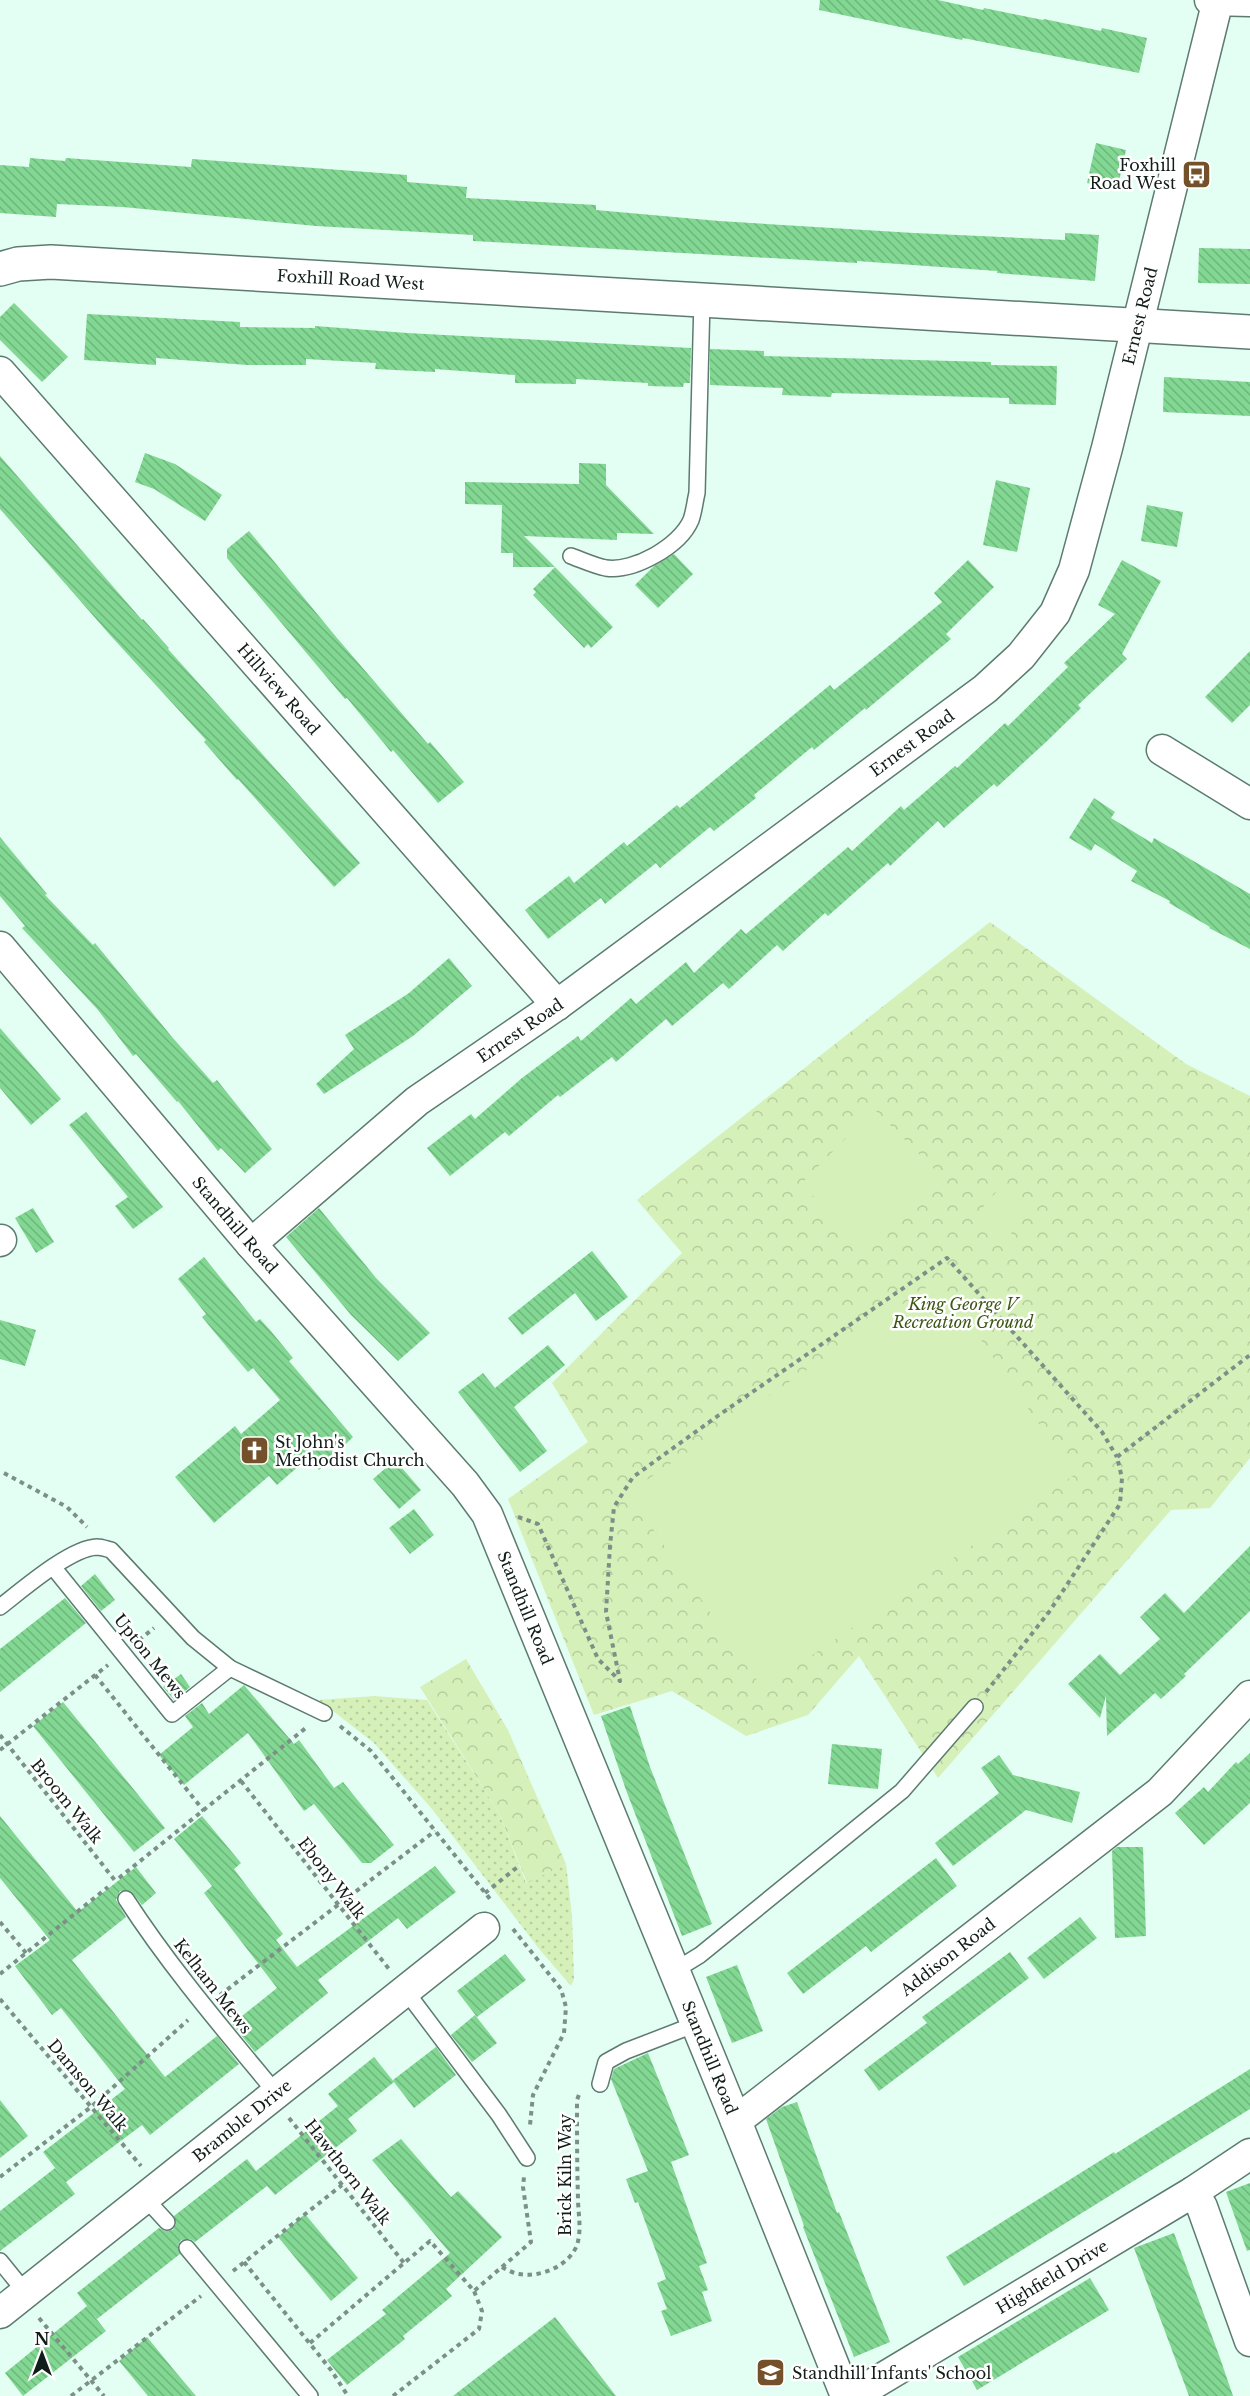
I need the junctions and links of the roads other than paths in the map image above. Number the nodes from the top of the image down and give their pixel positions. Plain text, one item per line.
1 (1215, 0) edge
2 (1250, 1) edge
3 (0, 269) edge
4 (702, 300) junction
5 (1137, 326) junction
6 (1250, 332) edge
7 (0, 372) edge
8 (571, 556) dead end
9 (1162, 750) dead end
10 (1250, 804) edge
11 (0, 947) edge
12 (557, 1005) junction
13 (251, 1244) junction
14 (53, 1567) junction
15 (0, 1607) edge
16 (230, 1668) junction
17 (1250, 1696) edge
18 (975, 1707) road end
19 (324, 1713) road end
20 (126, 1899) dead end
21 (496, 1919) road end
22 (674, 1971) junction
23 (405, 1990) junction
24 (696, 2024) junction
25 (600, 2084) dead end
26 (274, 2095) junction
27 (736, 2121) junction
28 (1250, 2154) edge
29 (527, 2157) dead end
30 (152, 2192) junction
31 (1193, 2192) junction
32 (167, 2222) dead end
33 (188, 2248) dead end
34 (0, 2262) edge
35 (16, 2301) edge
36 (1250, 2341) edge
37 (310, 2396) edge
38 (846, 2396) edge
39 (853, 2396) edge

1 - 2 street
1 - 5 street, Ernest Road
3 - 4 street, Foxhill Road West
4 - 5 street, Foxhill Road West
4 - 8 lane
5 - 6 street, Foxhill Road West
5 - 12 street, Ernest Road
7 - 12 street, Hillview Road
9 - 10 street
11 - 13 street, Standhill Road
12 - 13 street, Ernest Road
13 - 22 street, Standhill Road
14 - 15 lane
14 - 16 lane
14 - 16 lane, Upton Mews
16 - 19 lane
17 - 27 street, Addison Road
18 - 22 lane
20 - 26 lane, Kelham Mews
21 - 23 street, Bramble Drive
22 - 24 street, Standhill Road
23 - 26 street, Bramble Drive
23 - 29 lane
24 - 25 lane
24 - 27 street, Standhill Road
26 - 30 street, Bramble Drive
27 - 38 street, Standhill Road
28 - 31 street, Highfield Drive
30 - 32 lane
30 - 35 street, Bramble Drive
31 - 36 street
31 - 39 street, Highfield Drive
33 - 37 lane
34 - 35 lane

